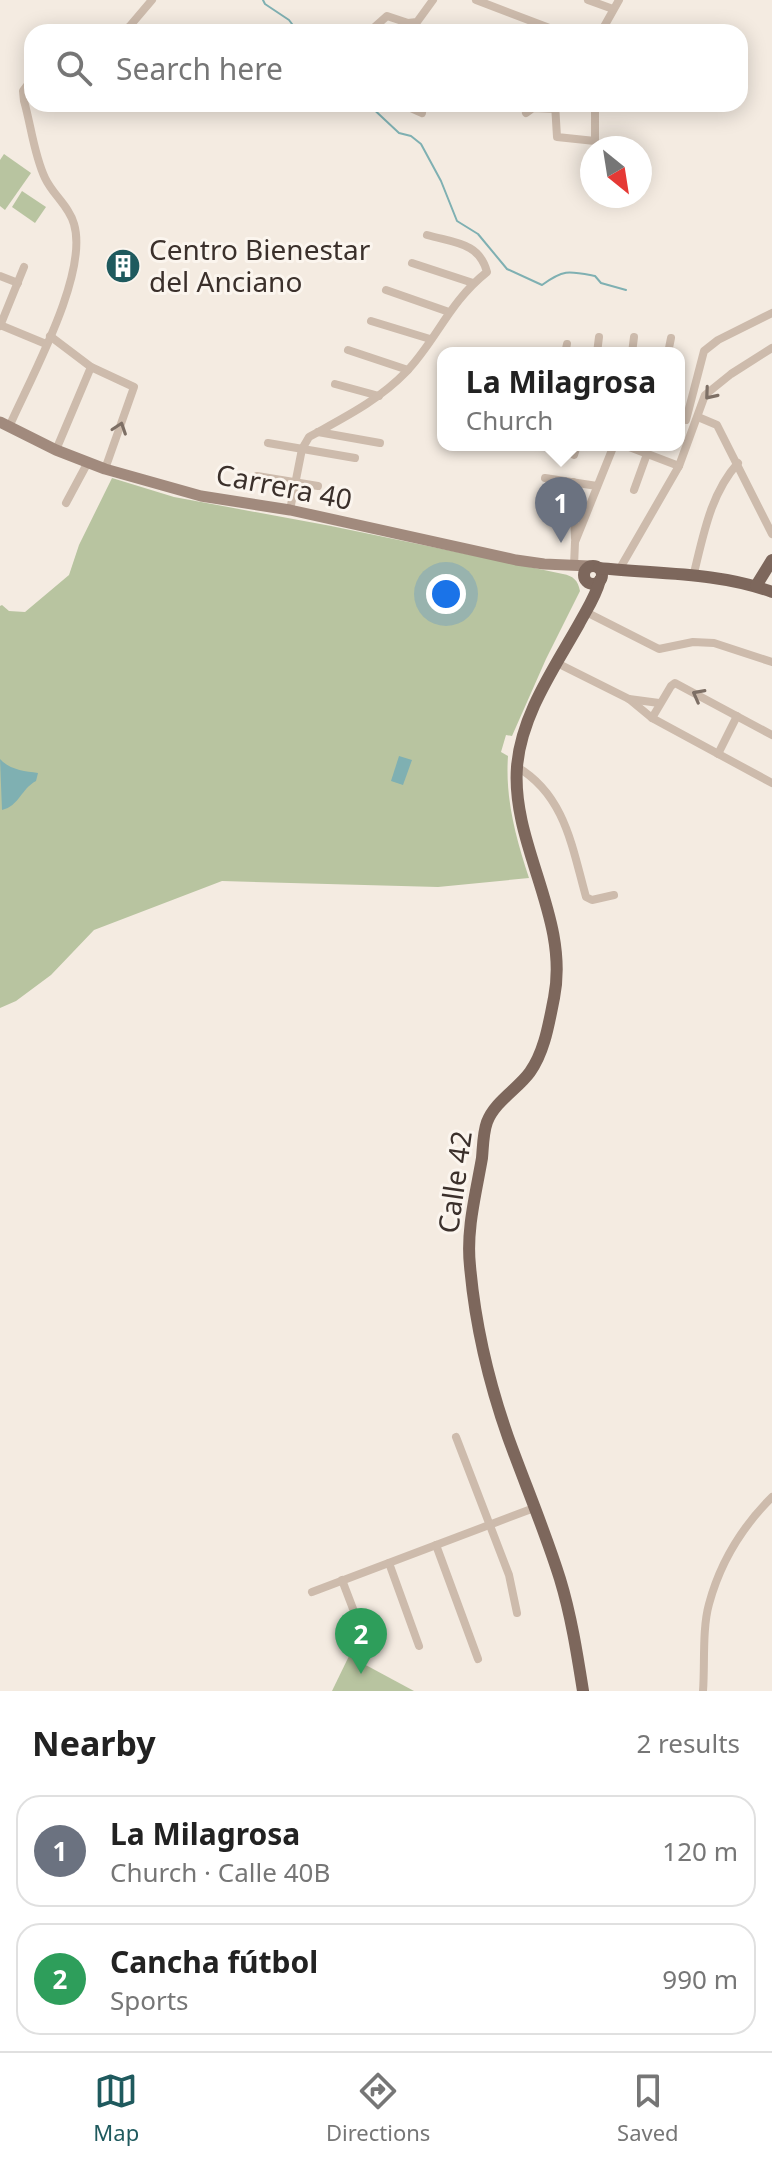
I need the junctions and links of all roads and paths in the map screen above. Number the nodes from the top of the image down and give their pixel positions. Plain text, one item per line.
1 (152, 0) edge
2 (433, 0) edge
3 (476, 0) edge
4 (588, 0) edge
5 (616, 4) edge
6 (132, 24) edge
7 (378, 24) edge
8 (539, 24) edge
9 (605, 24) edge
10 (27, 112) edge
11 (555, 112) edge
12 (595, 112) edge
13 (427, 235) dead end
14 (412, 263) dead end
15 (24, 267) dead end
16 (0, 276) edge
17 (18, 283) junction
18 (473, 283) junction
19 (386, 290) dead end
20 (449, 312) junction
21 (772, 313) edge
22 (371, 321) dead end
23 (0, 325) edge
24 (599, 337) dead end
25 (634, 337) dead end
26 (671, 338) dead end
27 (430, 339) junction
28 (48, 340) junction
29 (598, 347) edge
30 (633, 347) edge
31 (669, 347) edge
32 (772, 348) edge
33 (348, 350) dead end
34 (91, 367) junction
35 (408, 370) junction
36 (335, 384) dead end
37 (379, 396) junction
38 (685, 411) edge
39 (685, 420) edge
40 (698, 420) junction
41 (4, 424) edge
42 (318, 432) junction
43 (268, 443) dead end
44 (380, 443) dead end
45 (302, 449) junction
46 (56, 450) junction
47 (575, 451) edge
48 (612, 451) edge
49 (639, 451) edge
50 (647, 454) junction
51 (574, 455) dead end
52 (355, 458) dead end
53 (88, 462) junction
54 (738, 463) junction
55 (679, 466) junction
56 (105, 469) junction
57 (257, 476) dead end
58 (545, 478) dead end
59 (573, 482) junction
60 (295, 483) junction
61 (318, 486) dead end
62 (597, 486) junction
63 (634, 490) dead end
64 (66, 503) dead end
65 (290, 510) junction
66 (772, 534) edge
67 (575, 542) junction
68 (772, 560) edge
69 (571, 566) junction
70 (616, 570) junction
71 (593, 575) junction
72 (693, 577) junction
73 (756, 586) junction
74 (772, 592) edge
75 (587, 610) junction
76 (772, 662) edge
77 (557, 663) junction
78 (629, 699) junction
79 (659, 703) junction
80 (737, 716) junction
81 (652, 718) junction
82 (772, 735) edge
83 (718, 754) junction
84 (517, 767) junction
85 (772, 783) edge
86 (614, 895) dead end
87 (456, 1437) dead end
88 (772, 1497) edge
89 (534, 1508) junction
90 (490, 1526) junction
91 (436, 1545) junction
92 (389, 1563) junction
93 (342, 1580) junction
94 (312, 1592) dead end
95 (517, 1613) dead end
96 (355, 1614) dead end
97 (419, 1646) dead end
98 (478, 1659) dead end
99 (583, 1691) edge
100 (703, 1691) edge

1 - 6 street
2 - 7 street
3 - 8 street
4 - 5 street
5 - 9 street
10 - 28 street
11 - 12 street
13 - 18 street
14 - 18 street
15 - 17 street
16 - 17 street
17 - 23 street
18 - 20 street
19 - 20 street
20 - 27 street
21 - 38 street
22 - 27 street
23 - 28 street
24 - 29 street
25 - 30 street
26 - 31 street
27 - 35 street
28 - 34 street
28 - 41 street
32 -> 40 street
33 - 35 street
34 - 46 street
56 -> 34 street
35 - 37 street
36 - 37 street
37 - 42 street
39 - 40 street
40 - 54 street
40 - 55 street
41 - 46 main road, Carrera 40
42 - 44 street
42 - 45 street
43 - 45 street
45 - 52 street
45 - 60 street
46 - 53 main road, Carrera 40
47 - 51 street
48 - 62 street
49 - 50 street
50 - 55 street
50 - 63 street
53 - 56 main road, Carrera 40
53 - 64 street
54 - 66 street
54 - 72 street
55 - 70 street
56 - 65 main road, Carrera 40
57 - 60 street
58 - 59 street
59 - 62 street
59 - 67 street
60 - 61 street
60 - 65 street
62 - 67 street
65 - 69 main road, Carrera 40
67 - 69 street
68 - 73 main road
69 - 71 main road, Carrera 40
70 - 71 main road
70 - 72 main road
71 - 75 main road, Calle 42
72 - 73 main road
73 - 74 main road
75 - 76 street
75 - 77 main road, Calle 42
77 - 78 street
77 - 84 main road, Calle 42
78 - 79 street
78 - 81 street
80 -> 79 street
79 - 81 street
80 - 82 street
80 - 83 street
81 - 83 street
83 - 85 street
84 - 86 street
84 - 89 main road, Calle 42
87 - 90 street
88 - 100 street
89 - 90 street
89 - 99 main road, Calle 42
90 - 91 street
90 - 95 street
91 - 92 street
91 - 98 street
92 - 93 street
92 - 97 street
93 - 94 street
93 - 96 street

